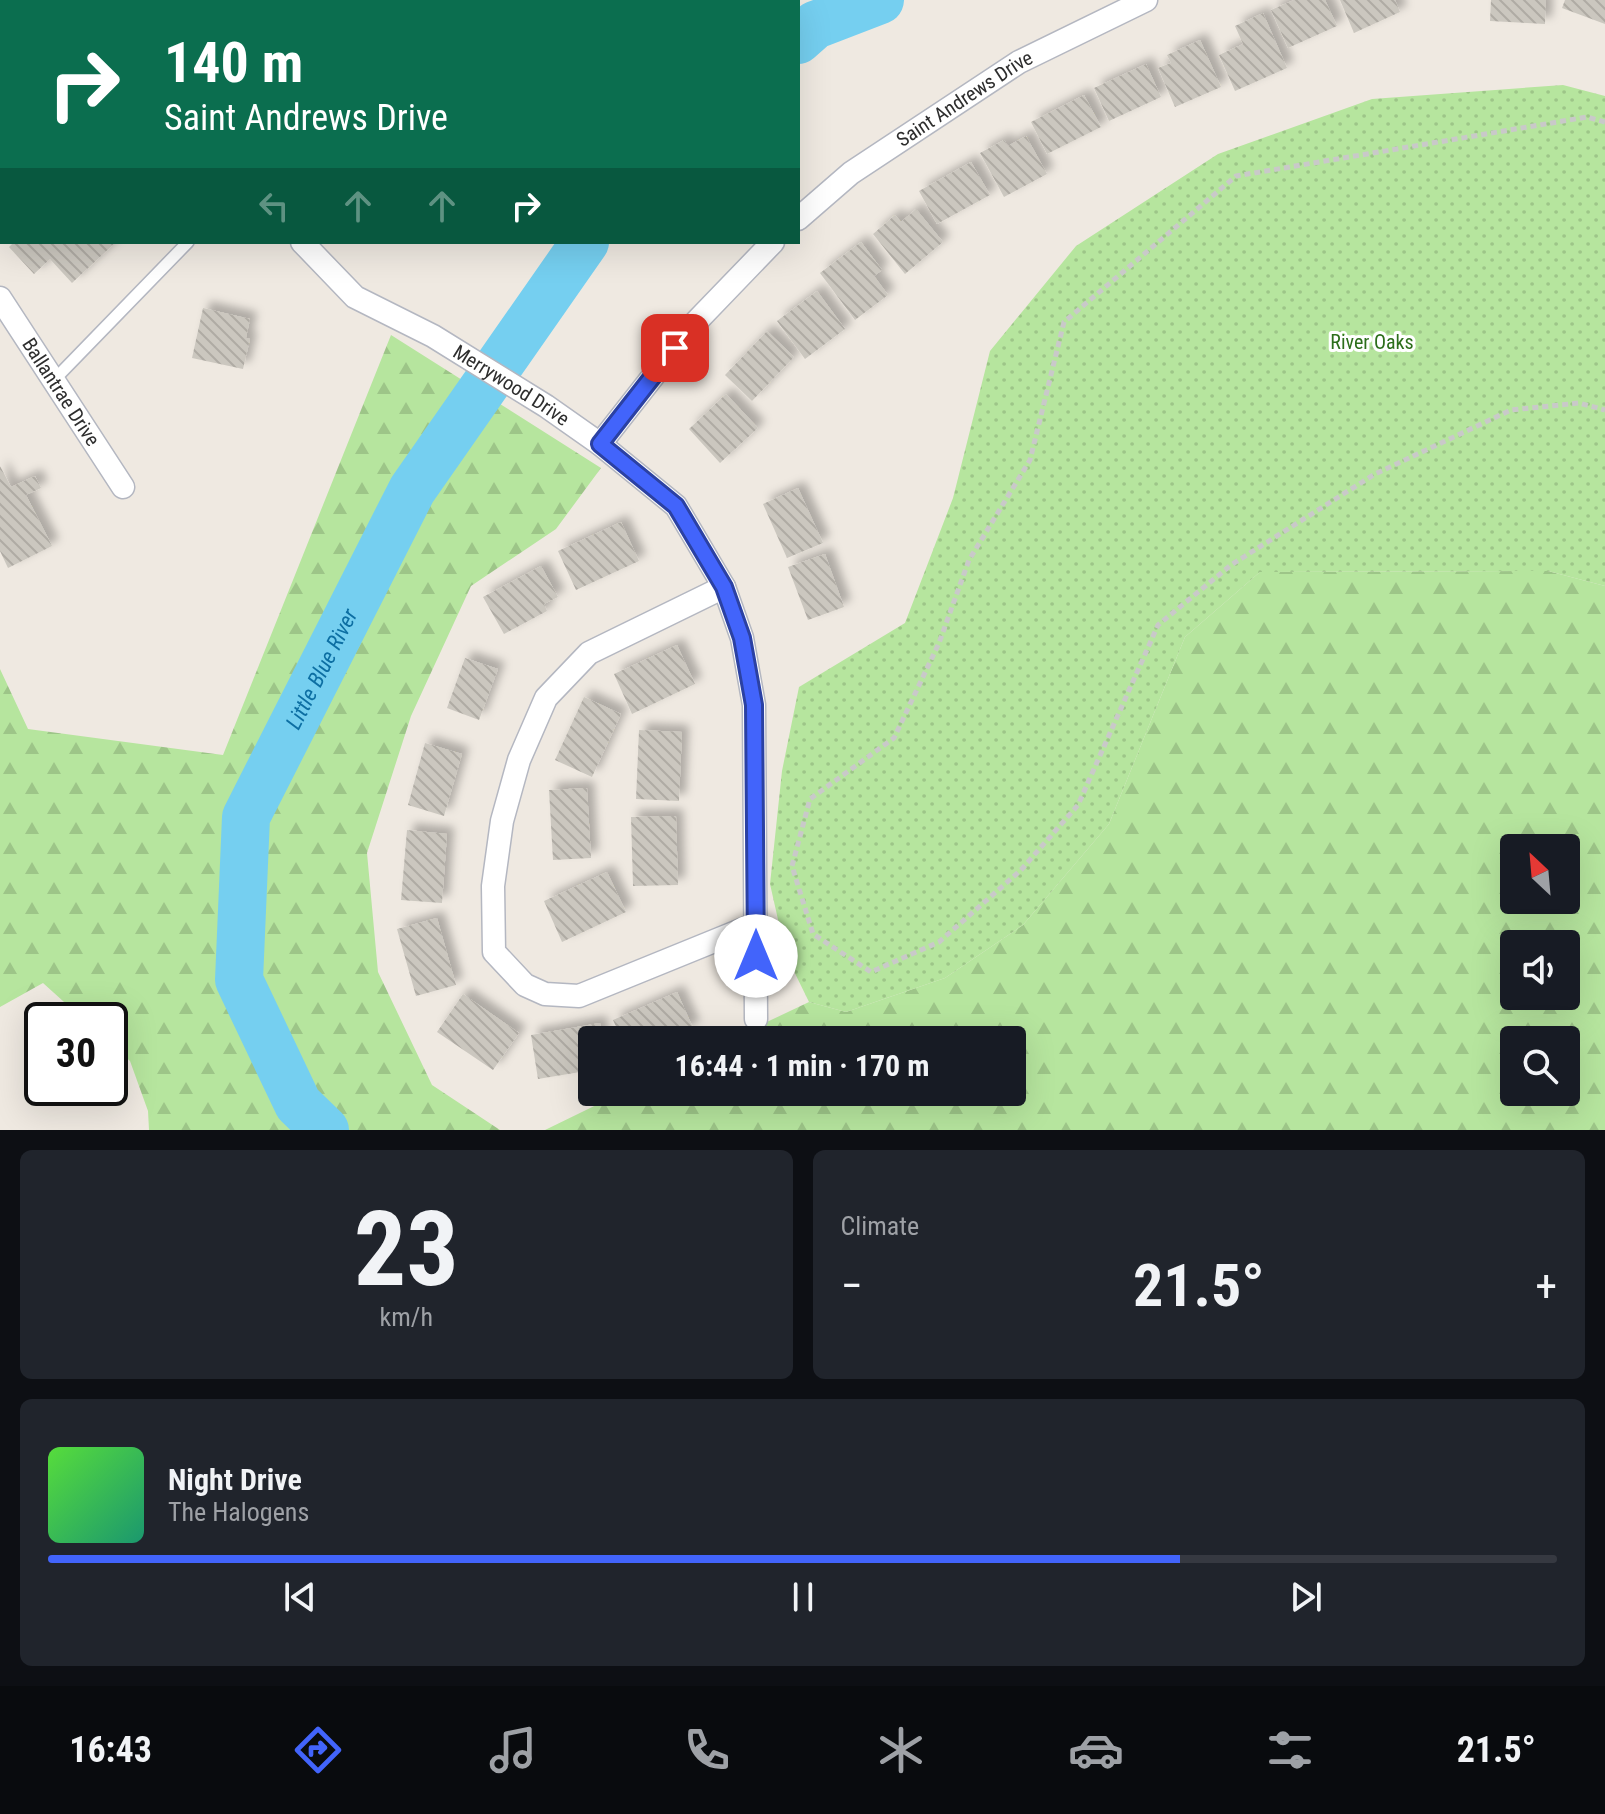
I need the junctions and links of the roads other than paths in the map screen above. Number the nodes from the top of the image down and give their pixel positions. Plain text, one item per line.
1 (1146, 0) edge
2 (800, 217) edge
3 (186, 244) edge
4 (304, 244) edge
5 (771, 244) edge
6 (0, 298) edge
7 (54, 380) junction
8 (600, 444) junction
9 (123, 487) dead end
10 (724, 587) junction
11 (756, 924) junction
12 (756, 1019) dead end

1 - 2 street, Saint Andrews Drive
3 - 7 lane
4 - 8 street, Merrywood Drive
5 - 8 street
6 - 7 street, Ballantrae Drive
7 - 9 street, Ballantrae Drive
8 - 10 street, Merrywood Drive
10 - 11 street, Merrywood Drive
10 - 11 street
11 - 12 street, Merrywood Drive

